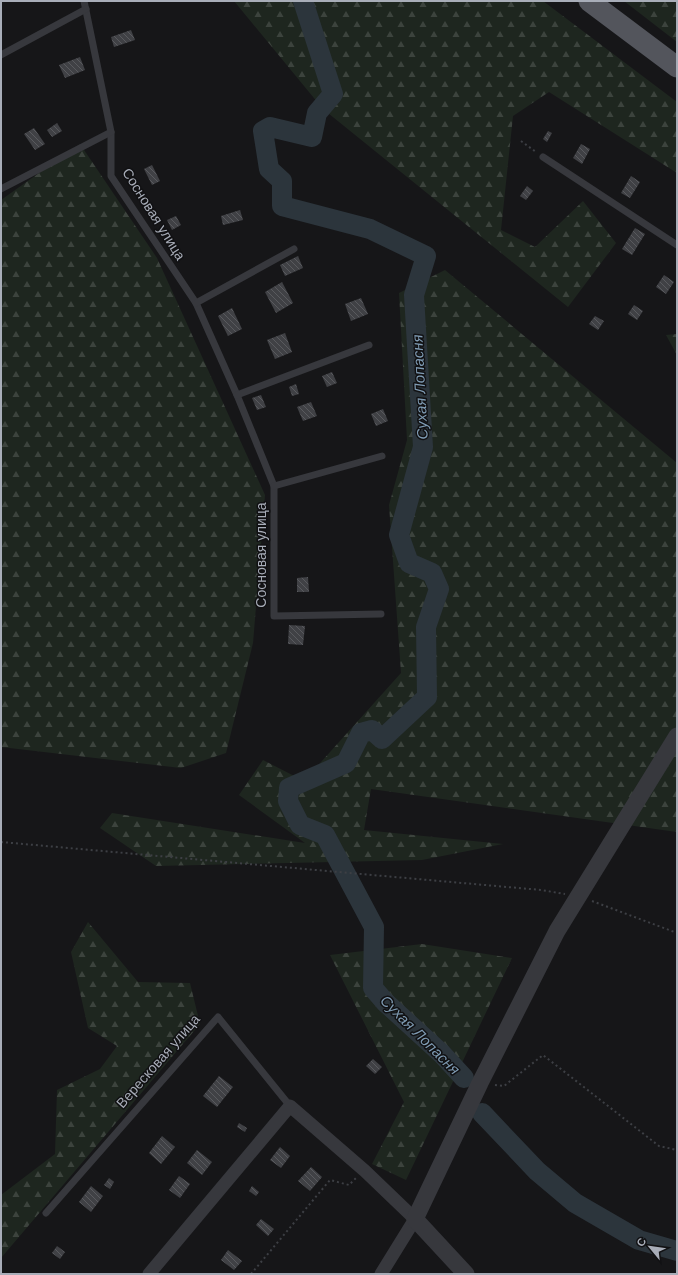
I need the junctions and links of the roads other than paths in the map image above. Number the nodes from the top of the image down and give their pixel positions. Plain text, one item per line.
1 (84, 1) edge
2 (589, 1) edge
3 (86, 9) junction
4 (1, 55) edge
5 (677, 67) edge
6 (111, 132) junction
7 (543, 157) road end
8 (1, 189) edge
9 (677, 245) edge
10 (294, 249) dead end
11 (196, 303) junction
12 (369, 345) dead end
13 (237, 394) junction
14 (382, 456) dead end
15 (274, 486) junction
16 (381, 614) dead end
17 (677, 736) edge
18 (290, 1106) junction
19 (46, 1213) dead end
20 (415, 1219) junction
21 (149, 1274) edge
22 (381, 1274) edge
23 (466, 1274) edge

1 - 3 lane, Сосновая улица
2 - 5 main road
3 - 4 lane
3 - 6 lane, Сосновая улица
6 - 8 lane
6 - 11 lane, Сосновая улица
7 - 9 lane
10 - 11 lane
11 - 13 lane, Сосновая улица
12 - 13 lane
13 - 15 lane, Сосновая улица
14 - 15 lane
15 - 16 lane, Сосновая улица
17 - 20 street
18 - 19 lane, Вересковая улица
18 - 20 street, Вересковая улица
18 - 21 street
20 - 22 street
20 - 23 street

